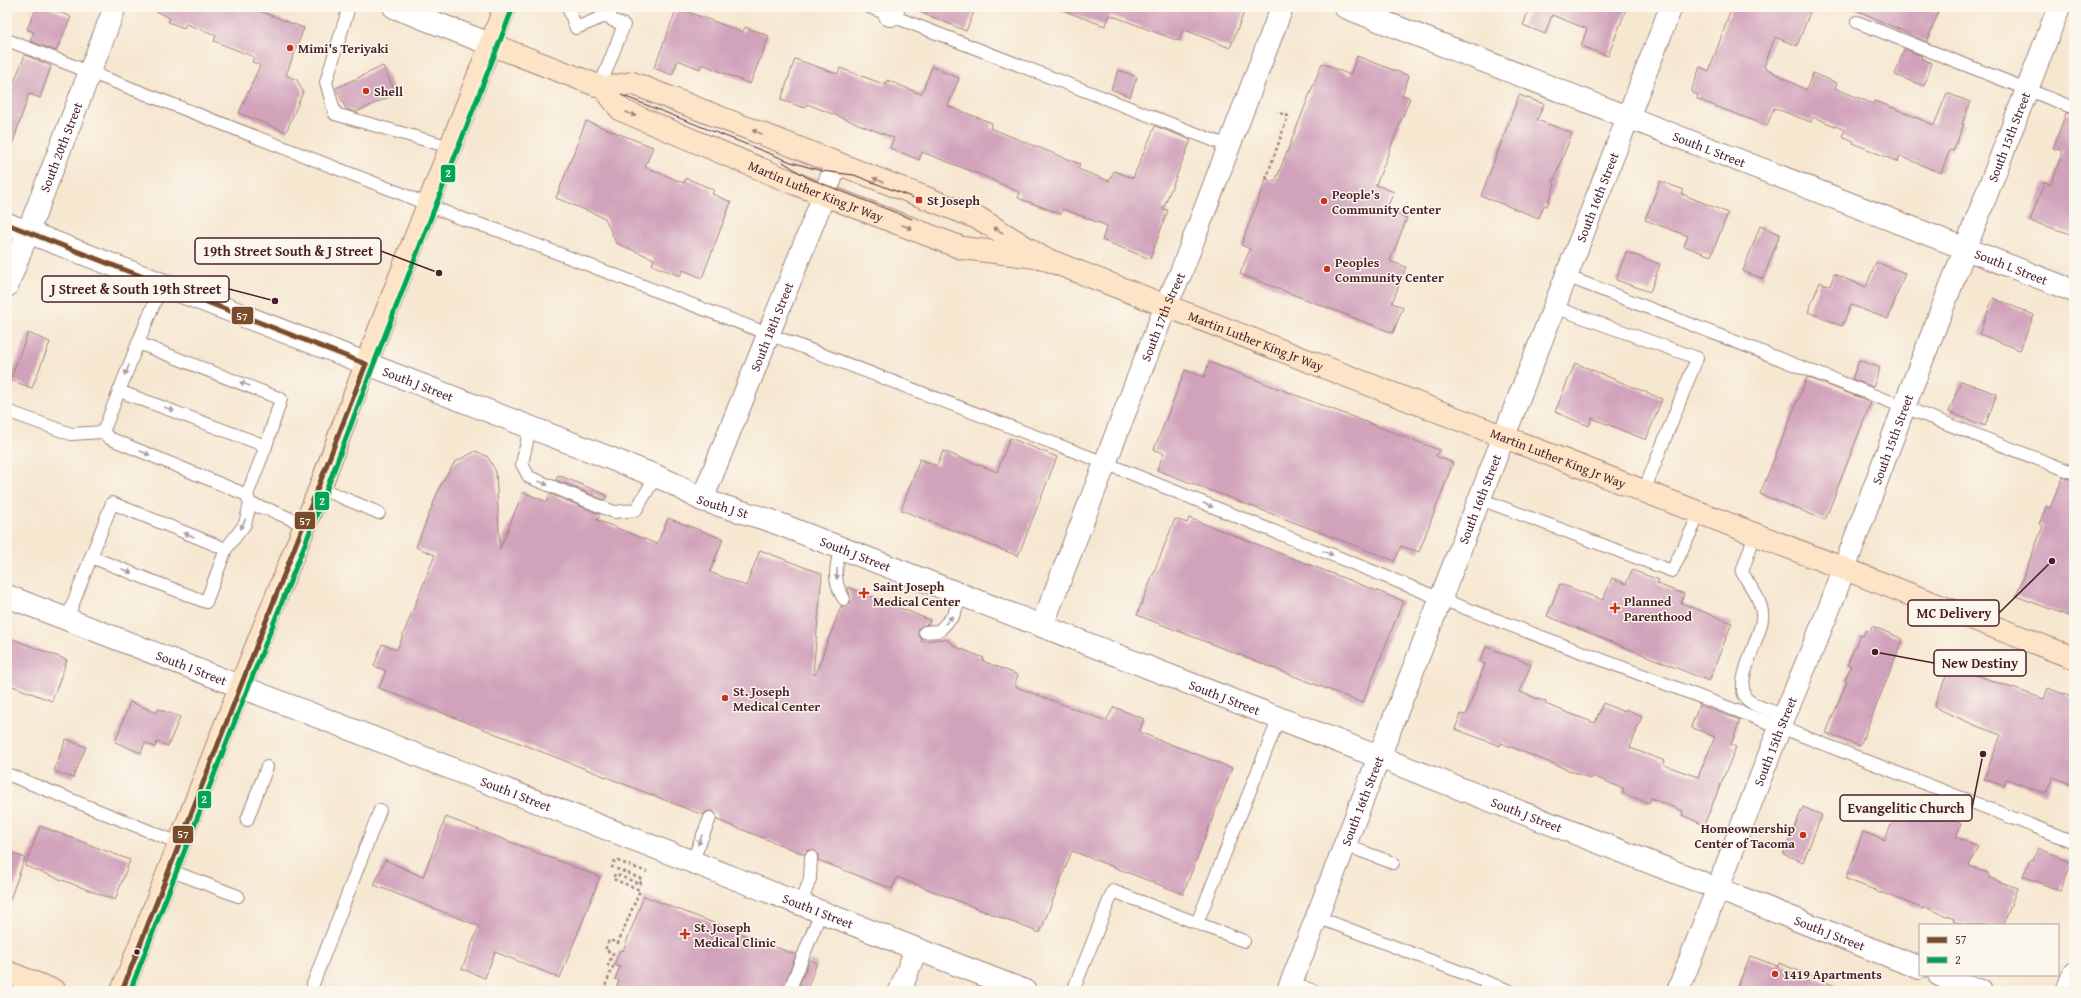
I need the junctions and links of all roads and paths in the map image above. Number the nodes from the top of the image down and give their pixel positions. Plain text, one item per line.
1 (115, 7) edge
2 (349, 7) edge
3 (394, 7) edge
4 (505, 7) edge
5 (869, 7) edge
6 (1282, 7) edge
7 (1345, 7) edge
8 (1671, 7) edge
9 (2059, 7) edge
10 (569, 8) edge
11 (608, 11) edge
12 (892, 11) edge
13 (428, 13) edge
14 (1857, 22) dead end
15 (7, 40) edge
16 (490, 44) junction
17 (89, 73) junction
18 (602, 87) junction
19 (2027, 89) junction
20 (2074, 108) edge
21 (1277, 112) dead end
22 (1628, 117) junction
23 (1228, 146) junction
24 (450, 147) junction
25 (837, 163) junction
26 (1266, 179) dead end
27 (824, 195) junction
28 (428, 204) junction
29 (7, 224) edge
30 (28, 232) junction
31 (1965, 249) junction
32 (1043, 258) junction
33 (1566, 276) junction
34 (162, 284) junction
35 (7, 286) edge
36 (2074, 291) edge
37 (1166, 306) junction
38 (1554, 307) junction
39 (768, 334) junction
40 (138, 343) junction
41 (366, 364) junction
42 (119, 391) junction
43 (1904, 407) junction
44 (7, 411) edge
45 (530, 428) junction
46 (102, 432) junction
47 (1504, 437) junction
48 (266, 446) junction
49 (1105, 463) junction
50 (2074, 473) edge
51 (664, 480) junction
52 (320, 488) junction
53 (706, 490) junction
54 (1644, 491) junction
55 (1480, 499) junction
56 (248, 500) junction
57 (379, 512) dead end
58 (746, 512) junction
59 (1700, 513) junction
60 (305, 525) junction
61 (1755, 534) junction
62 (840, 548) junction
63 (226, 549) junction
64 (91, 557) junction
65 (1844, 568) junction
66 (962, 595) junction
67 (7, 596) edge
68 (844, 599) dead end
69 (1441, 599) junction
70 (67, 619) junction
71 (1042, 626) junction
72 (925, 632) dead end
73 (2074, 658) edge
74 (240, 687) junction
75 (1279, 718) junction
76 (1783, 721) junction
77 (1379, 757) junction
78 (267, 767) dead end
79 (7, 774) edge
80 (380, 810) dead end
81 (710, 818) dead end
82 (247, 820) dead end
83 (2074, 842) edge
84 (179, 843) junction
85 (1345, 845) junction
86 (811, 857) dead end
87 (692, 862) junction
88 (1393, 863) dead end
89 (169, 870) junction
90 (647, 872) dead end
91 (1714, 887) junction
92 (238, 896) dead end
93 (801, 904) junction
94 (821, 912) junction
95 (1317, 916) junction
96 (1197, 923) junction
97 (1244, 941) dead end
98 (916, 949) junction
99 (1919, 968) edge
100 (7, 972) edge
101 (2074, 973) edge
102 (1942, 976) edge
103 (313, 984) dead end
104 (1290, 987) edge
105 (55, 991) edge
106 (122, 991) edge
107 (603, 991) edge
108 (789, 991) edge
109 (900, 991) edge
110 (1025, 991) edge
111 (1073, 991) edge
112 (1314, 991) edge
113 (1510, 991) edge
114 (1678, 991) edge
115 (1981, 991) edge
116 (2067, 991) edge

1 - 17 street, South 20th Street
2 - 24 lane
3 - 13 street
4 - 16 main road
5 - 12 lane
6 - 23 street, South 17th Street
7 - 22 street, South L Street
8 - 22 street, South 16th Street
9 - 19 street, South 15th Street
10 - 11 lane
11 - 18 lane
12 - 23 lane
13 - 16 street
14 - 19 lane
15 - 17 lane
16 - 18 main road
16 - 24 main road
17 - 28 lane
17 - 30 street, South 20th Street
25 -> 18 main road, Martin Luther King Jr Way
18 -> 27 main road, Martin Luther King Jr Way
19 - 20 lane
19 - 31 street, South 15th Street
21 - 26 path
22 - 31 street, South L Street
22 - 33 street, South 16th Street
23 - 37 street, South 17th Street
24 - 28 main road
25 - 27 street, South 18th Street
32 -> 25 main road, Martin Luther King Jr Way
27 -> 32 main road, Martin Luther King Jr Way
27 - 39 street, South 18th Street
28 - 39 lane
28 - 41 main road
29 - 30 street, South J Street
30 - 34 street, South J Street
30 - 35 street, South 20th Street
31 - 36 street, South L Street
31 - 43 street, South 15th Street
32 - 37 main road, Martin Luther King Jr Way
33 - 38 street, South 16th Street
33 - 43 lane
34 - 40 lane
34 - 41 street, South J Street
37 - 47 main road, Martin Luther King Jr Way
37 - 49 street, South 17th Street
38 - 47 street, South 16th Street
38 - 54 lane
39 - 49 lane
39 - 53 street, South 18th Street
40 -> 42 lane
48 -> 40 lane
41 - 45 street, South J Street
41 - 52 main road
42 - 46 lane
42 -> 48 lane
43 - 50 lane
43 - 65 street, South 15th Street
44 - 46 lane
45 - 51 street, South J Street
45 -> 51 lane
46 -> 56 lane
47 - 54 main road, Martin Luther King Jr Way
47 - 55 street, South 16th Street
48 - 56 lane
49 -> 69 lane
49 - 71 street, South 17th Street
51 - 53 street, South J St
51 - 58 street, South J St
52 - 57 lane
52 - 60 main road
53 - 58 street, South J St
54 - 59 main road, Martin Luther King Jr Way
55 - 59 lane
55 - 69 street, South 16th Street
56 - 60 lane
56 -> 63 lane
58 - 62 street, South J Street
59 - 61 main road, Martin Luther King Jr Way
60 - 74 main road
61 - 65 main road, Martin Luther King Jr Way
61 - 76 lane
62 - 66 street, South J Street
62 -> 68 lane
64 -> 63 lane
63 -> 64 lane
64 - 70 lane
65 - 73 main road, Martin Luther King Jr Way
65 - 76 street, South 15th Street
66 - 71 street, South J Street
72 -> 66 lane
67 - 70 street, South I Street
69 - 76 lane
69 - 77 street, South 16th Street
70 - 74 street, South I Street
71 - 75 street, South J Street
74 - 84 main road
74 - 87 street, South I Street
75 - 77 street, South J Street
75 - 96 lane
76 - 83 lane
76 - 91 street, South 15th Street
77 - 85 street, South 16th Street
77 - 91 street, South J Street
78 - 82 lane
79 - 84 lane
80 - 103 lane
81 -> 87 lane
84 - 89 main road
85 - 88 lane
85 - 95 street, South 16th Street
86 - 93 lane
87 - 93 street, South I Street
89 - 92 lane
89 - 106 main road
90 - 107 path
91 - 99 street, South J Street
91 - 114 street, South 15th Street
93 - 94 street, South I Street
94 - 98 street, South I Street
94 - 108 lane
95 - 104 street, South 16th Street
95 - 113 lane
96 - 97 lane
96 - 111 lane
98 - 109 street
98 - 110 street, South I Street
100 - 105 main road
101 - 116 street
102 - 115 street
104 - 112 lane

